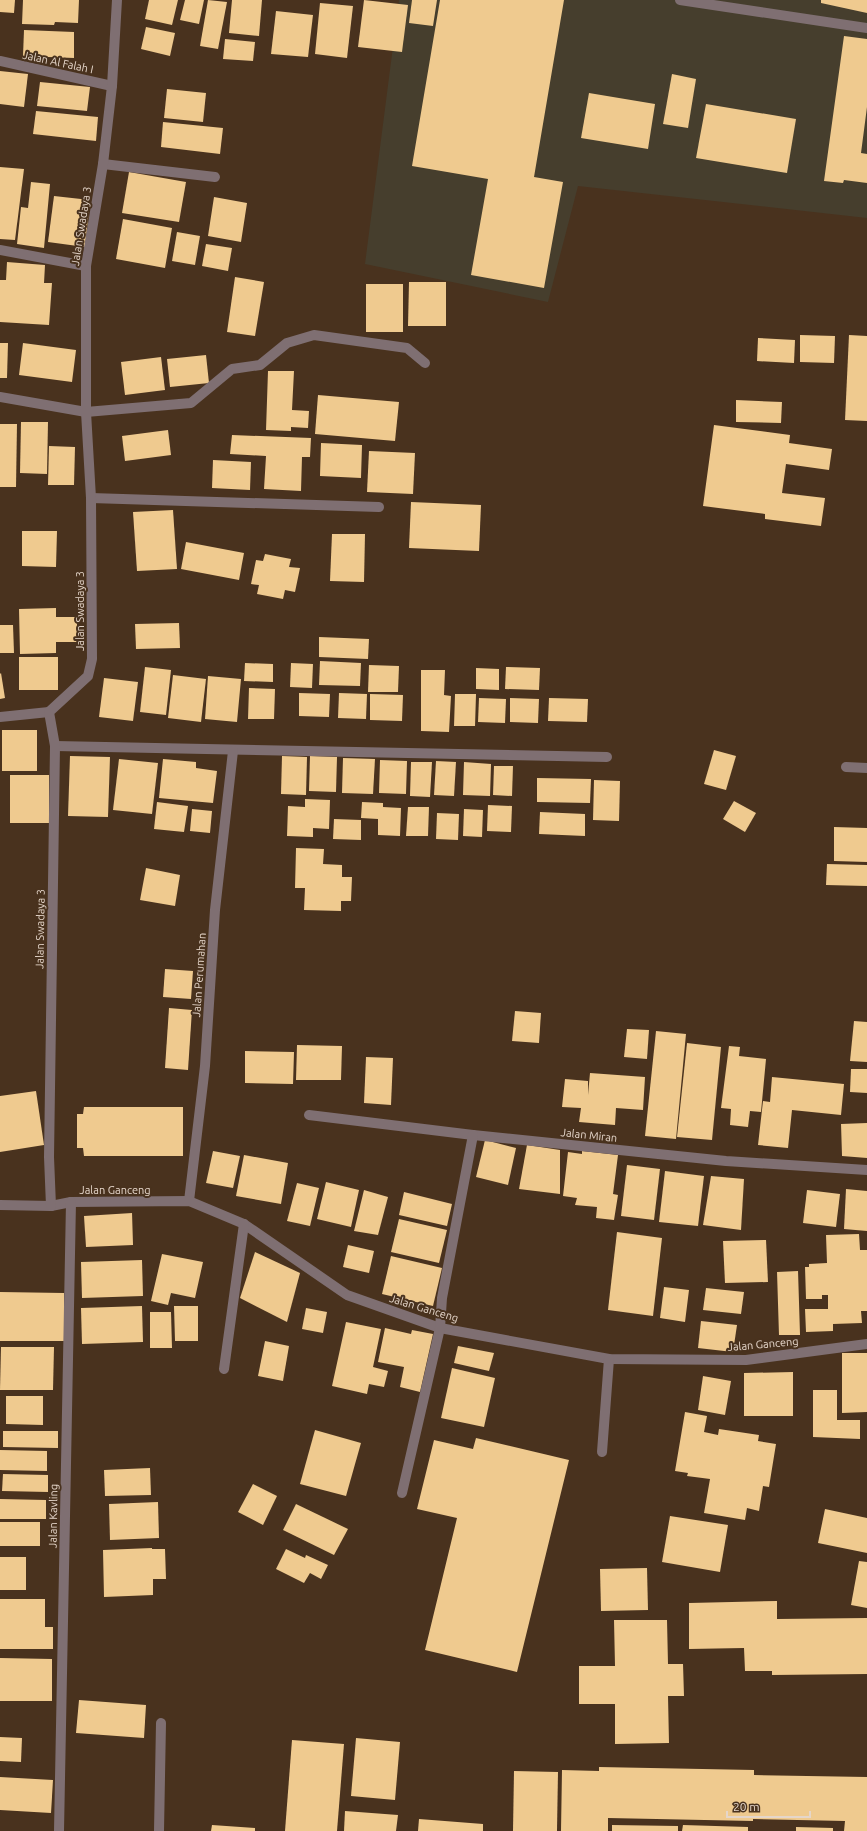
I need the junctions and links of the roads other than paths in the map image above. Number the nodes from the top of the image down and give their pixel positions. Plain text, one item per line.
1 (116, 0) edge
2 (680, 0) edge
3 (867, 28) edge
4 (0, 61) edge
5 (112, 86) junction
6 (103, 164) junction
7 (215, 177) dead end
8 (0, 250) edge
9 (86, 266) junction
10 (425, 363) dead end
11 (0, 397) edge
12 (86, 412) junction
13 (91, 498) junction
14 (379, 507) dead end
15 (49, 712) junction
16 (0, 717) edge
17 (55, 746) junction
18 (233, 751) junction
19 (607, 757) dead end
20 (846, 767) dead end
21 (867, 768) edge
22 (309, 1115) dead end
23 (473, 1135) junction
24 (867, 1170) edge
25 (189, 1201) junction
26 (71, 1202) junction
27 (0, 1205) edge
28 (51, 1206) junction
29 (244, 1224) junction
30 (440, 1328) junction
31 (867, 1344) edge
32 (609, 1359) junction
33 (224, 1370) dead end
34 (602, 1452) dead end
35 (402, 1494) dead end
36 (161, 1723) dead end
37 (59, 1831) edge
38 (159, 1831) edge

1 - 5 street, Jalan Swadaya 3
2 - 3 street
4 - 5 street, Jalan Al Falah I
5 - 6 street, Jalan Swadaya 3
6 - 7 street
6 - 9 street, Jalan Swadaya 3
8 - 9 street
9 - 12 street, Jalan Swadaya 3
10 - 12 street
11 - 12 street
12 - 13 street, Jalan Swadaya 3
13 - 14 street
13 - 15 street, Jalan Swadaya 3
15 - 16 street
15 - 17 street, Jalan Swadaya 3
17 - 18 street
17 - 28 street, Jalan Swadaya 3
18 - 19 street
18 - 25 street, Jalan Perumahan
20 - 21 street
22 - 23 street, Jalan Miran
23 - 24 street, Jalan Miran
23 - 30 street
25 - 26 street, Jalan Ganceng
25 - 29 street, Jalan Ganceng
26 - 28 street, Jalan Ganceng
26 - 37 street, Jalan Kavling
27 - 28 street, Jalan Ganceng
29 - 30 street, Jalan Ganceng
29 - 33 street
30 - 32 street, Jalan Ganceng
30 - 35 street
31 - 32 street, Jalan Ganceng
32 - 34 street
36 - 38 street

